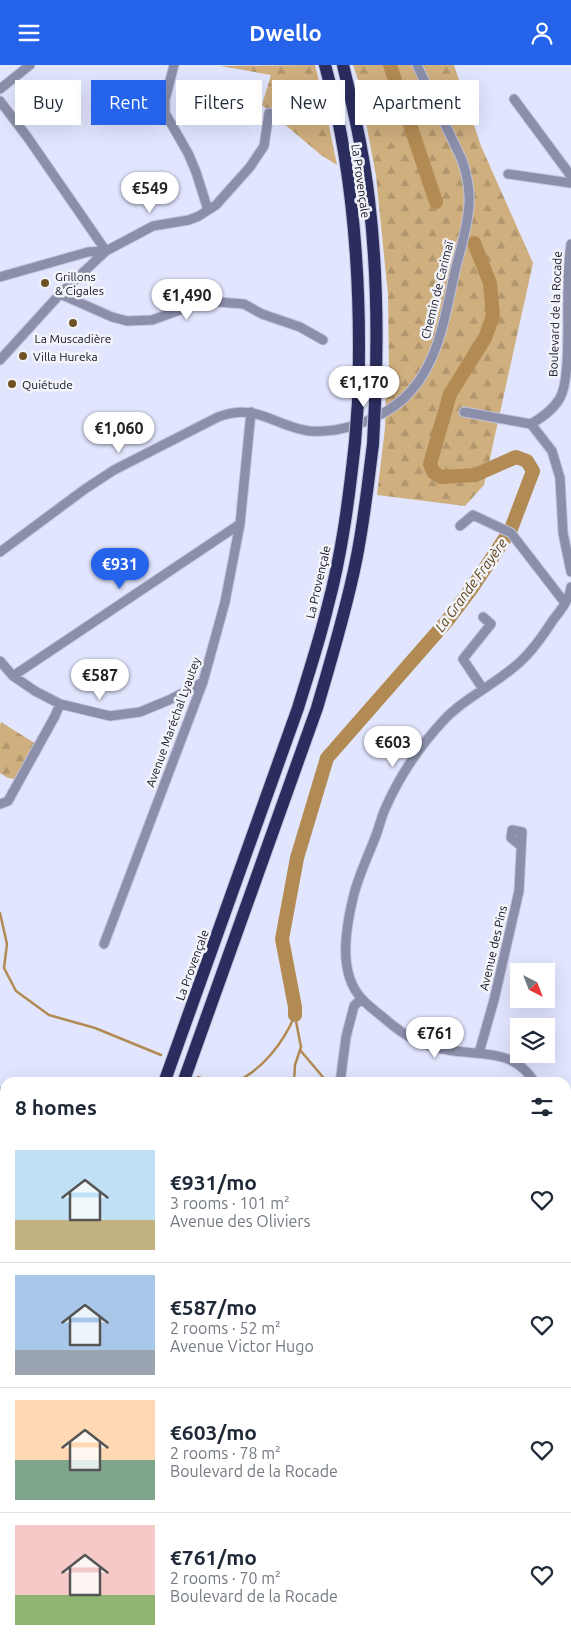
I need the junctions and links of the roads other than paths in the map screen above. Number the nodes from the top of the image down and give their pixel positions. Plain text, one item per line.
1 (30, 65) edge
2 (174, 65) edge
3 (325, 65) edge
4 (343, 65) edge
5 (417, 65) edge
6 (0, 89) edge
7 (514, 99) dead end
8 (0, 101) edge
9 (269, 113) dead end
10 (508, 174) dead end
11 (571, 175) edge
12 (571, 183) edge
13 (208, 210) junction
14 (571, 244) edge
15 (106, 251) junction
16 (0, 277) edge
17 (60, 293) junction
18 (322, 340) dead end
19 (0, 360) edge
20 (251, 412) junction
21 (464, 412) dead end
22 (532, 424) junction
23 (240, 524) junction
24 (460, 526) dead end
25 (0, 552) edge
26 (571, 572) edge
27 (571, 587) edge
28 (565, 603) junction
29 (483, 617) dead end
30 (0, 661) edge
31 (13, 677) junction
32 (203, 682) junction
33 (483, 689) junction
34 (60, 704) junction
35 (0, 804) edge
36 (521, 846) dead end
37 (104, 944) dead end
38 (361, 999) junction
39 (479, 1053) junction
40 (166, 1077) edge
41 (184, 1077) edge
42 (341, 1077) edge
43 (531, 1077) edge

1 - 6 street
2 - 13 street
3 - 40 highway, La Provençale, bridge
4 - 41 highway, La Provençale, bridge
5 - 20 street, Chemin de Carimaï
7 - 11 street
8 - 15 street
9 - 13 street
10 - 12 street
13 - 15 street
14 - 22 street, Boulevard de la Rocade
15 - 16 street
15 - 17 street
17 - 18 street
17 - 19 street
20 - 23 street, Avenue Maréchal Lyautey
20 - 25 street, Chemin de Carimaï
21 - 22 street
22 - 26 street
23 - 31 street
23 - 32 street, Avenue Maréchal Lyautey
24 - 28 street
27 - 28 street
28 - 33 street
29 - 33 street
30 - 31 street
31 - 34 street
32 - 34 street
32 - 37 street, Avenue Maréchal Lyautey
33 - 38 street
34 - 35 street
36 - 39 street, Avenue des Pins
38 - 39 street
38 - 42 street
39 - 43 street

